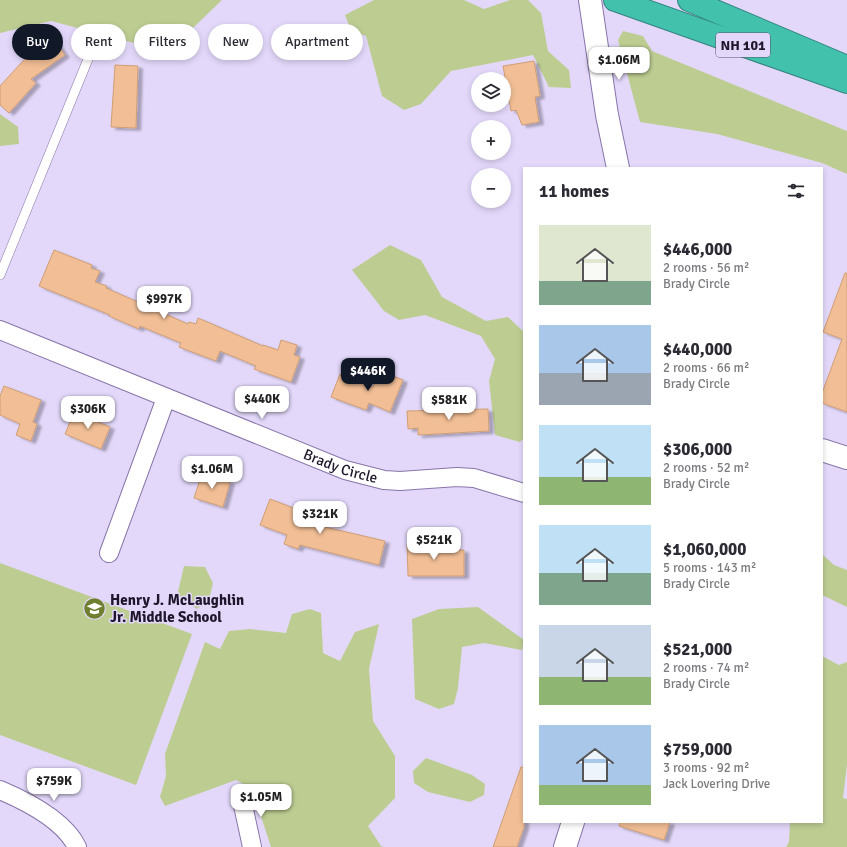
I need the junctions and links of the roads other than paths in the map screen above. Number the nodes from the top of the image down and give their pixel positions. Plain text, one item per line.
1 (590, 0) edge
2 (616, 0) edge
3 (689, 0) edge
4 (88, 60) edge
5 (847, 67) edge
6 (847, 82) edge
7 (618, 167) edge
8 (0, 275) edge
9 (0, 330) edge
10 (166, 398) junction
11 (823, 450) edge
12 (847, 458) edge
13 (523, 492) edge
14 (109, 553) dead end
15 (0, 790) edge
16 (241, 796) dead end
17 (573, 823) edge
18 (77, 847) edge
19 (252, 847) edge
20 (565, 847) edge

1 - 7 main road
2 - 6 highway, NH 101
3 - 5 highway
4 - 8 lane
9 - 10 street, Brady Circle
10 - 13 street, Brady Circle
10 - 14 street
11 - 12 main road
15 - 18 street
16 - 19 street
17 - 20 main road

